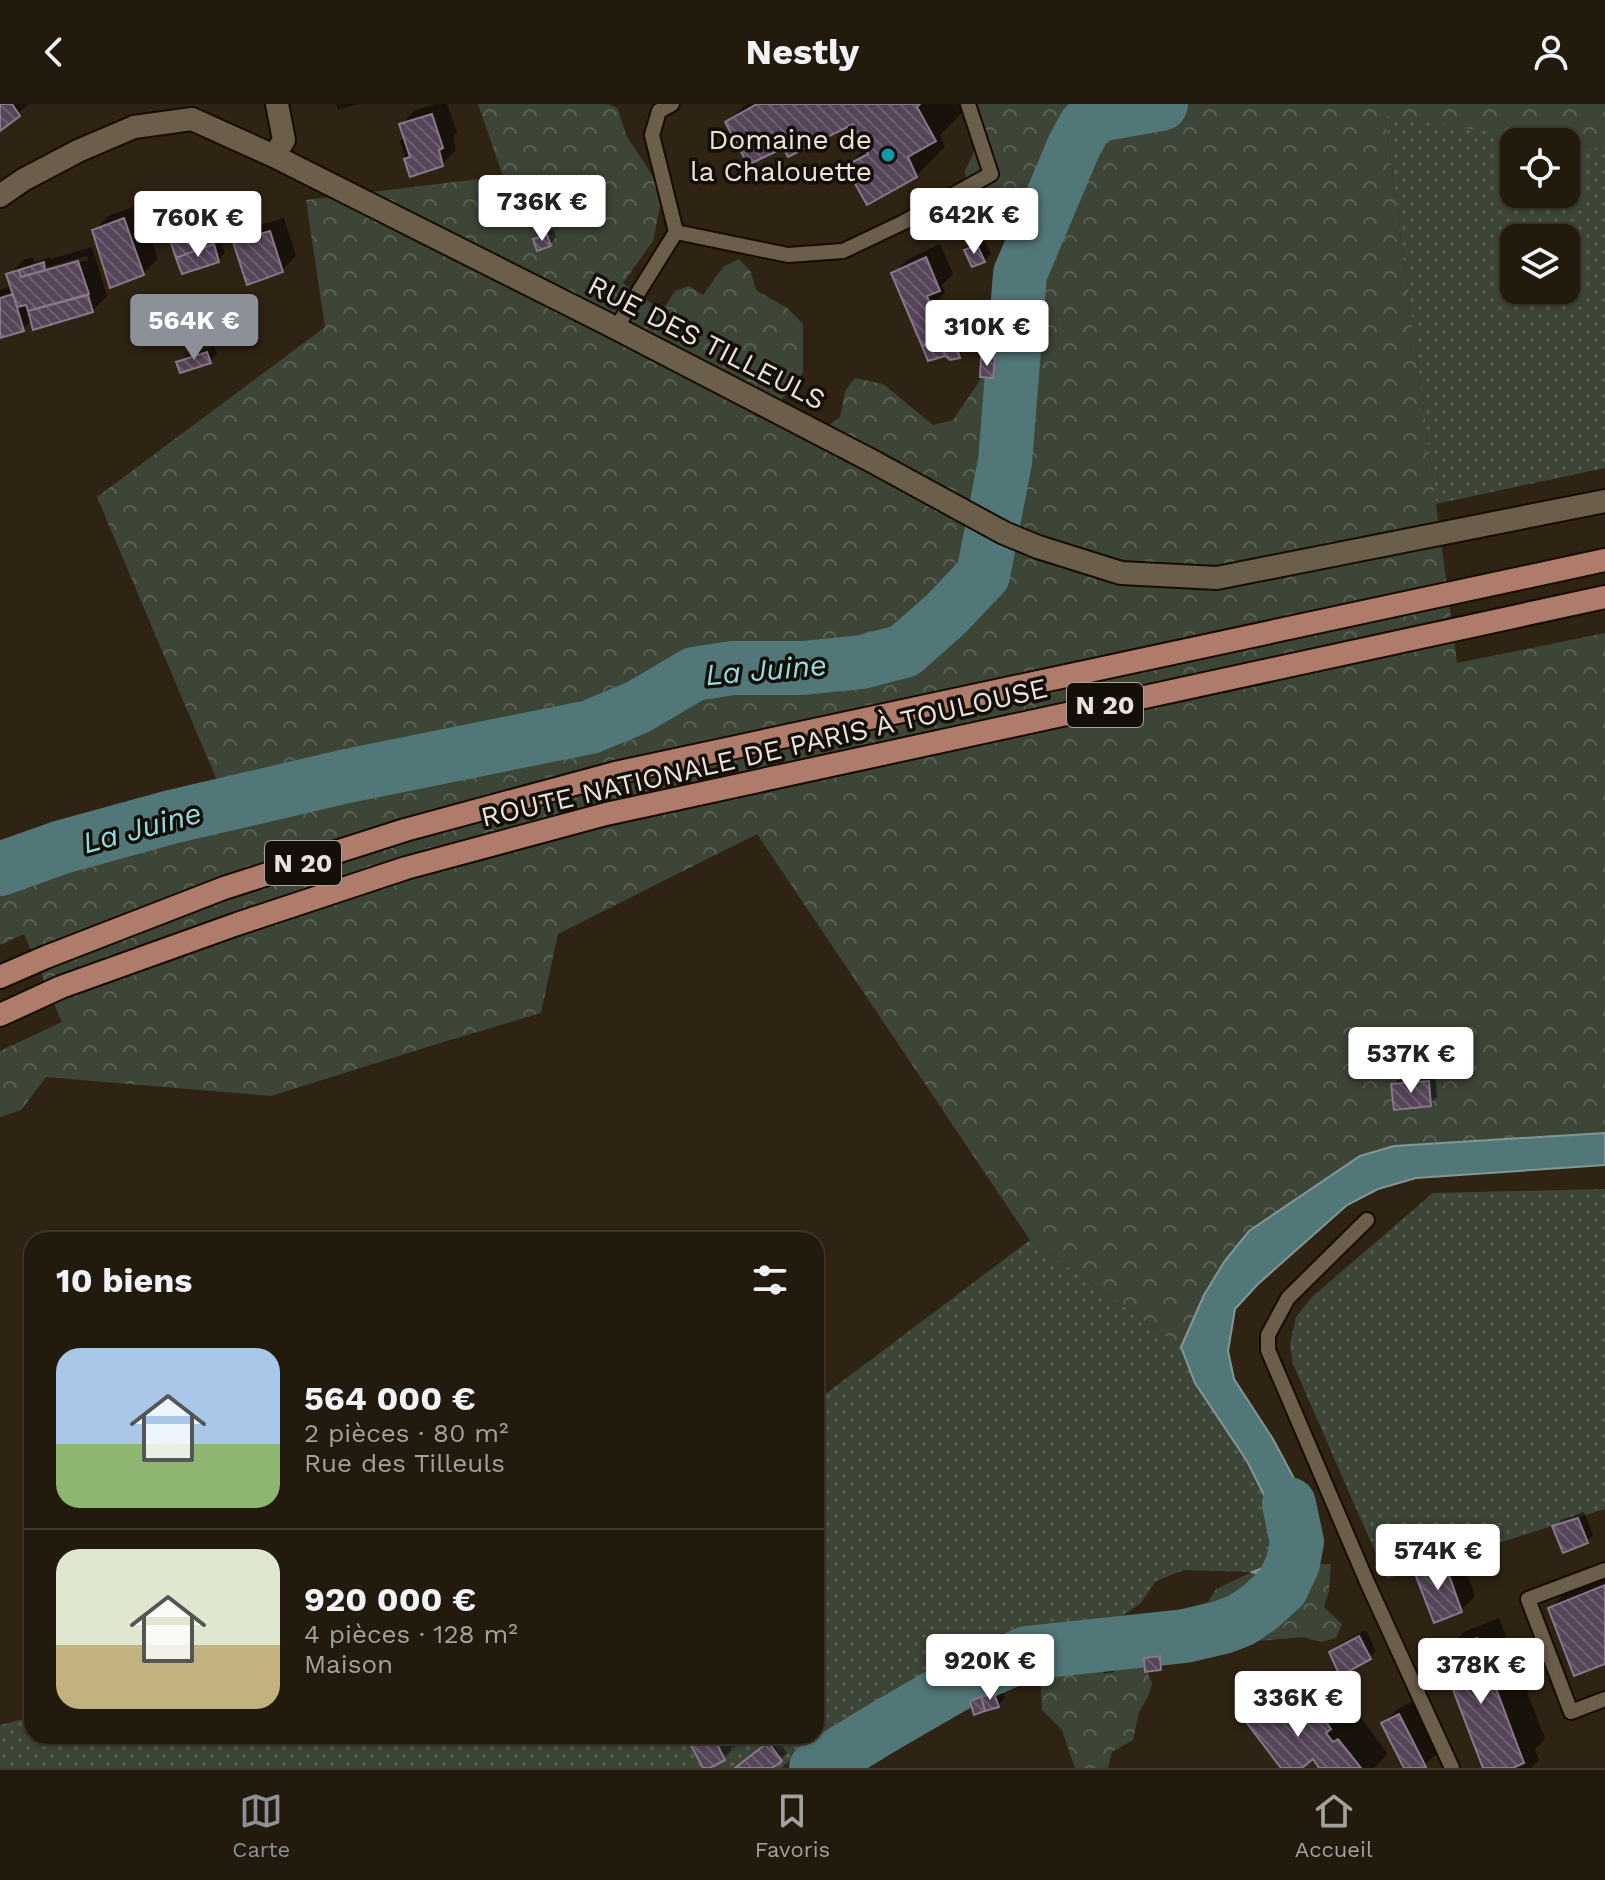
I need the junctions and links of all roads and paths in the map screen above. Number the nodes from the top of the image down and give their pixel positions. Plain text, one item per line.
1 (166, 104) edge
2 (277, 104) edge
3 (672, 104) edge
4 (968, 104) edge
5 (192, 119) junction
6 (274, 156) junction
7 (0, 196) edge
8 (676, 232) junction
9 (616, 328) junction
10 (1605, 501) edge
11 (1605, 560) edge
12 (1605, 597) edge
13 (0, 977) edge
14 (0, 1015) edge
15 (1367, 1220) dead end
16 (1605, 1570) edge
17 (1605, 1699) edge
18 (1452, 1768) edge

1 - 5 street, RUE DES TILLEULS
2 - 6 street
3 - 8 lane
4 - 8 lane
5 - 6 street, RUE DES TILLEULS
5 - 7 street
6 - 9 street, RUE DES TILLEULS
8 - 9 lane
9 - 10 street, RUE DES TILLEULS
11 - 13 main road, ROUTE NATIONALE DE PARIS À TOULOUSE / N 20
12 - 14 main road, ROUTE NATIONALE DE PARIS À TOULOUSE / N 20
15 - 18 lane
16 - 17 lane

